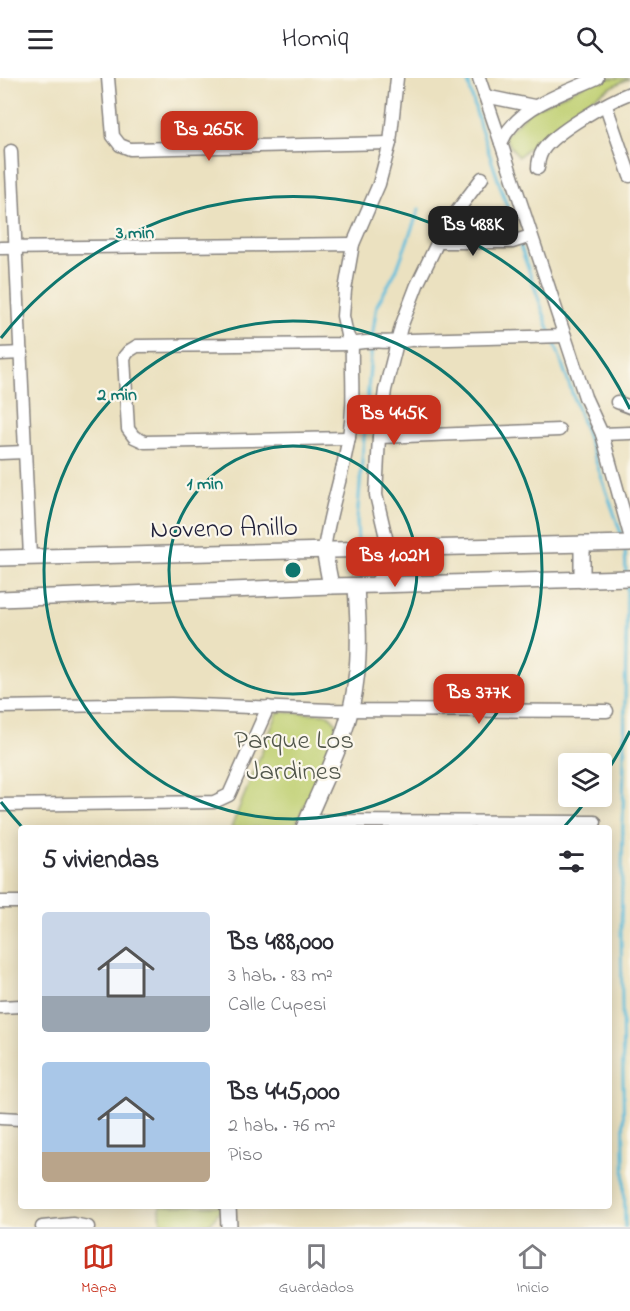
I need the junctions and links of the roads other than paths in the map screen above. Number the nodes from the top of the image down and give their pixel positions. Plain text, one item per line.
1 (108, 78) edge
2 (397, 78) edge
3 (479, 78) edge
4 (597, 78) edge
5 (630, 93) edge
6 (485, 96) junction
7 (534, 106) junction
8 (606, 106) junction
9 (390, 143) junction
10 (501, 143) junction
11 (11, 152) dead end
12 (538, 168) dead end
13 (630, 176) edge
14 (482, 178) dead end
15 (522, 239) junction
16 (439, 242) junction
17 (353, 244) junction
18 (0, 248) edge
19 (15, 248) junction
20 (554, 338) junction
21 (358, 342) junction
22 (397, 342) junction
23 (22, 353) junction
24 (0, 354) edge
25 (617, 402) dead end
26 (630, 407) edge
27 (559, 430) dead end
28 (630, 433) edge
29 (602, 434) junction
30 (379, 437) junction
31 (349, 438) junction
32 (25, 452) junction
33 (0, 453) edge
34 (626, 541) edge
35 (582, 544) junction
36 (324, 550) junction
37 (389, 550) junction
38 (30, 557) junction
39 (0, 558) edge
40 (625, 578) edge
41 (582, 580) junction
42 (331, 585) junction
43 (376, 585) junction
44 (356, 586) junction
45 (0, 599) edge
46 (0, 707) edge
47 (268, 707) junction
48 (350, 709) junction
49 (607, 711) dead end
50 (0, 805) edge
51 (595, 822) dead end
52 (305, 825) edge
53 (0, 902) edge
54 (18, 902) edge
55 (18, 1006) edge
56 (0, 1007) edge
57 (0, 1118) edge
58 (18, 1119) edge
59 (228, 1209) edge
60 (42, 1227) edge
61 (88, 1227) edge
62 (229, 1227) edge

1 - 9 street
2 - 9 street
3 - 6 street
4 - 7 street
5 - 8 street
6 - 7 street
6 - 10 street
7 - 10 street
8 - 12 street
8 - 13 street
9 - 17 street
10 - 15 street
11 - 19 street
14 - 16 street
15 - 16 street
15 - 20 street
16 - 22 street
17 - 19 street
17 - 21 street
18 - 19 street
19 - 23 street
20 - 22 street
20 - 29 street
21 - 22 street
21 - 31 street
21 - 31 street
22 - 30 street
23 - 24 street
23 - 32 street
25 - 26 street
27 - 30 street
28 - 29 street
29 - 34 street
30 - 37 street
31 - 36 street
32 - 33 street
32 - 38 street
34 - 35 street, Noveno Anillo
35 - 37 street, Noveno Anillo
35 - 41 street
36 - 37 street, Noveno Anillo
36 - 38 street, Noveno Anillo
36 - 42 street
37 - 43 street
38 - 39 street, Noveno Anillo
40 - 41 street
41 - 43 street
42 - 44 street
42 - 45 street
43 - 44 street
44 - 48 street
46 - 47 street
47 - 48 street
47 - 50 street
48 - 49 street
48 - 52 street
51 - 52 street
53 - 54 street
55 - 56 street
57 - 58 street
59 - 62 street
60 - 61 street

